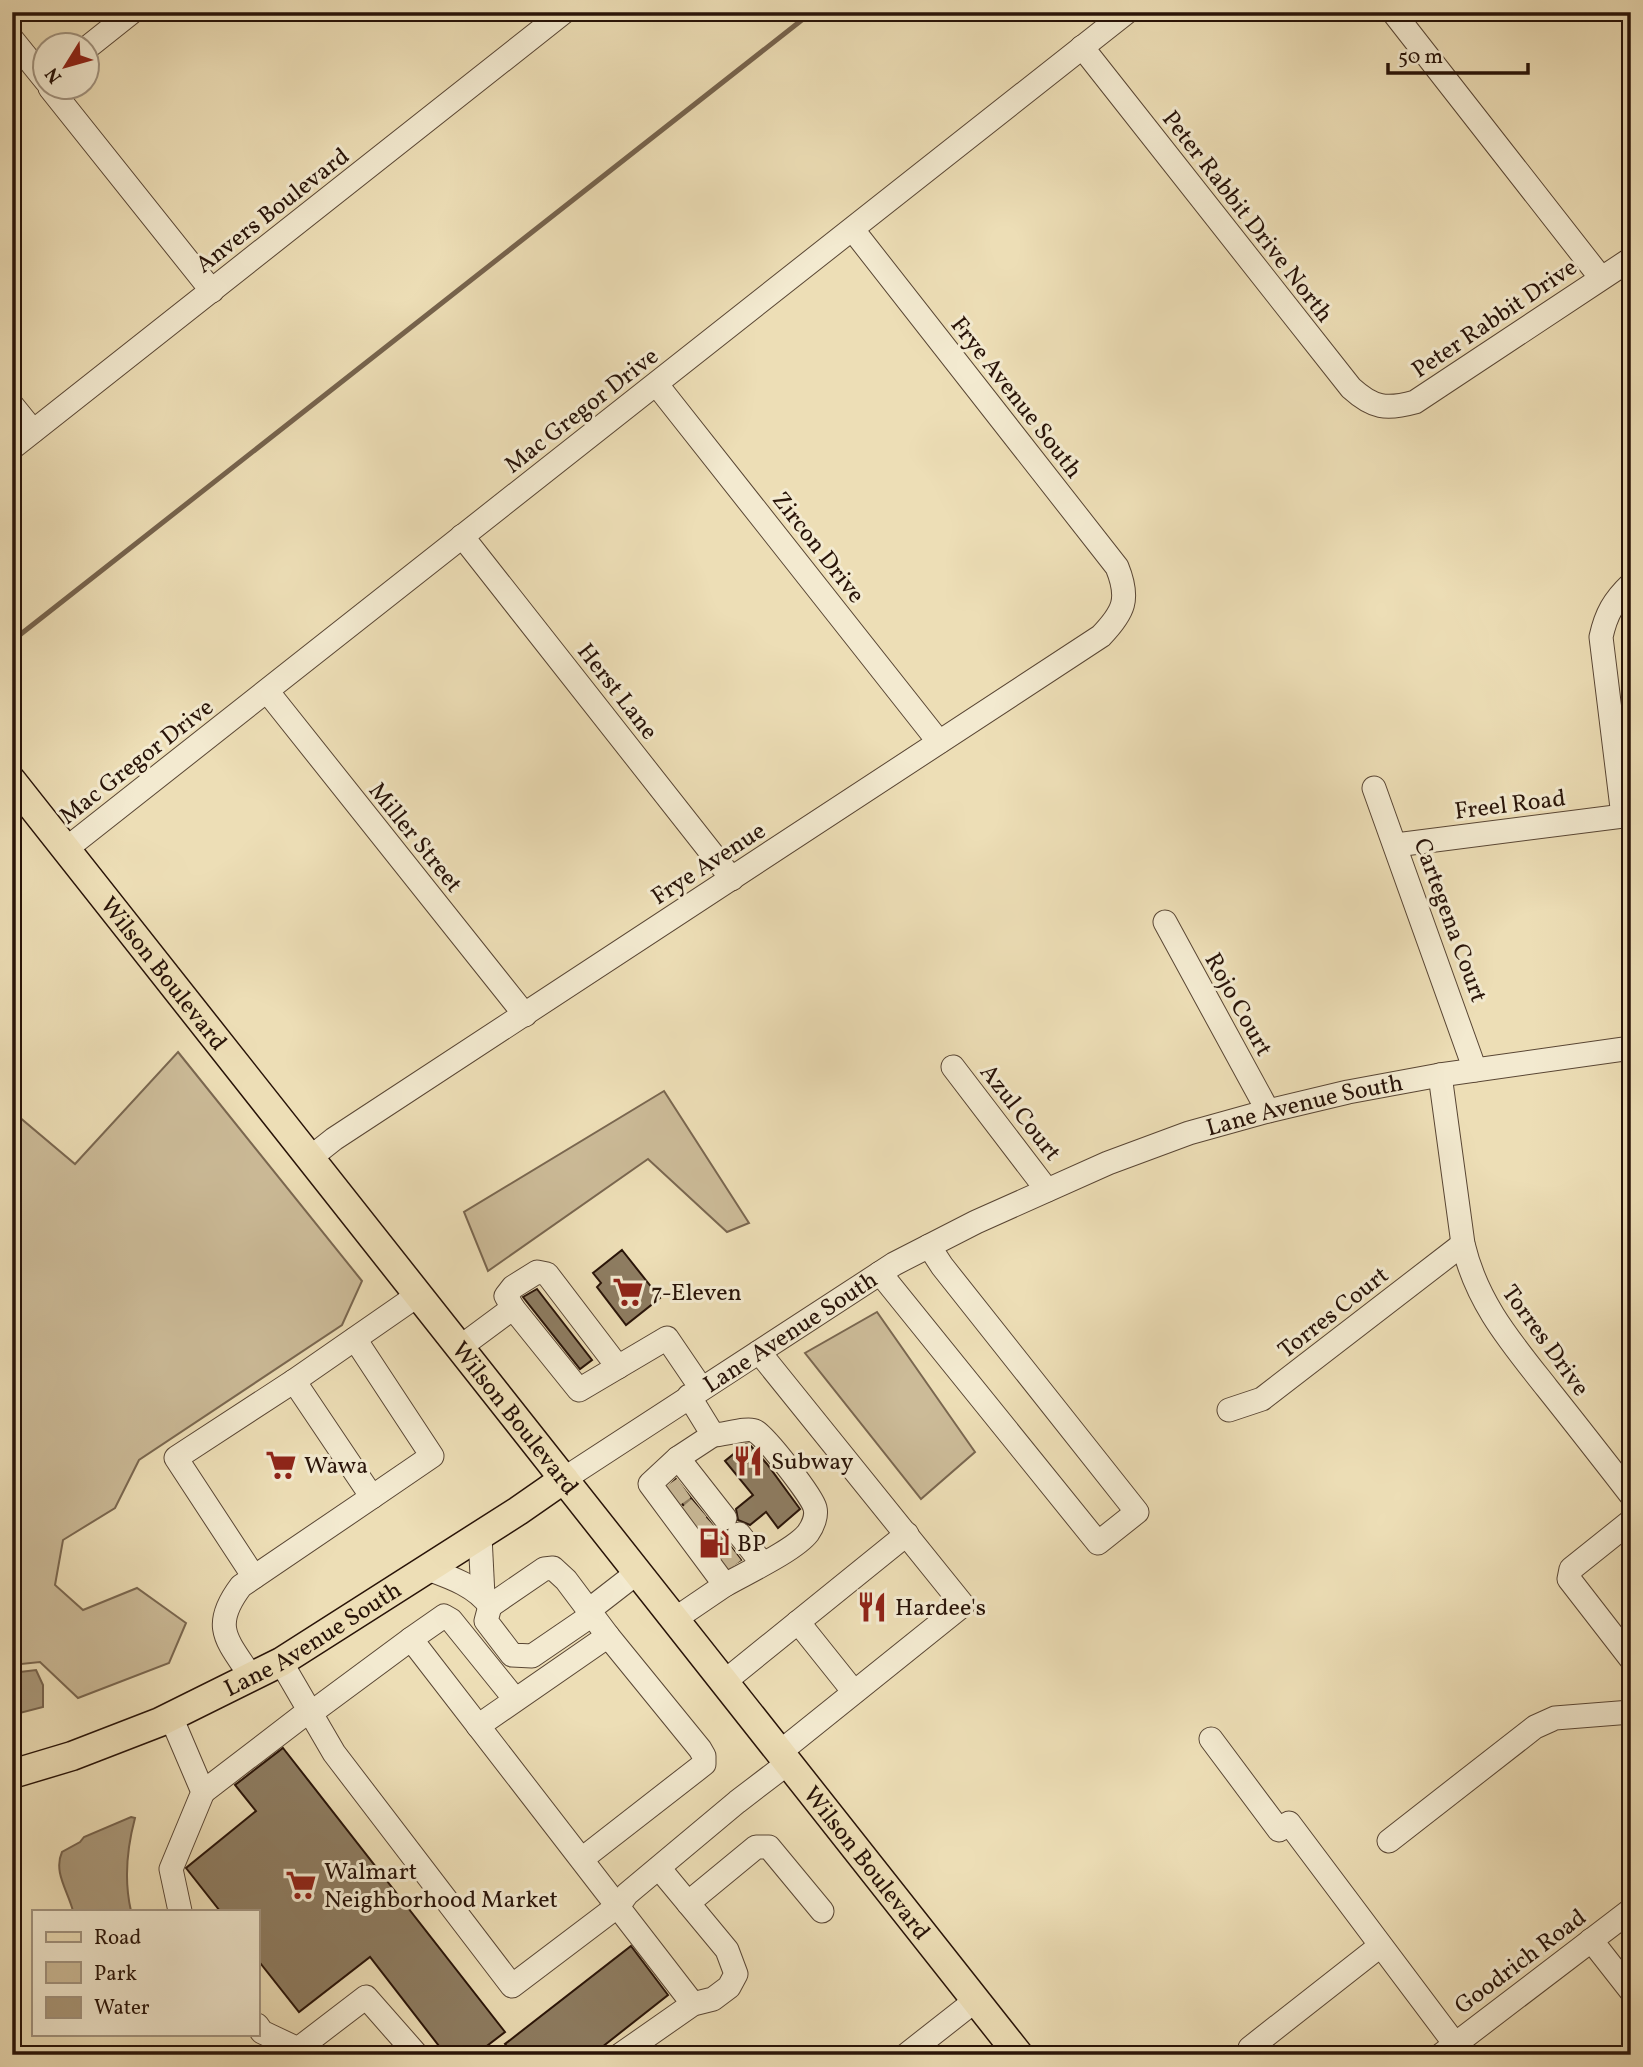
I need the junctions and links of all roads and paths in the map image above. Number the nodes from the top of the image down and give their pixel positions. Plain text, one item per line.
1 (132, 12) edge
2 (564, 12) edge
3 (1127, 12) edge
4 (1393, 12) edge
5 (102, 36) edge
6 (12, 39) edge
7 (1082, 47) junction
8 (32, 64) edge
9 (61, 102) edge
10 (853, 230) junction
11 (1631, 258) edge
12 (1601, 278) junction
13 (212, 291) junction
14 (657, 384) junction
15 (12, 405) edge
16 (1381, 407) joint
17 (33, 431) junction
18 (12, 448) edge
19 (462, 536) junction
20 (1631, 584) edge
21 (1124, 603) joint
22 (267, 691) junction
23 (939, 742) junction
24 (12, 781) edge
25 (1374, 788) dead end
26 (1627, 815) edge
27 (1396, 845) junction
28 (66, 849) junction
29 (732, 879) junction
30 (1165, 922) dead end
31 (525, 1015) junction
32 (1631, 1048) edge
33 (953, 1067) dead end
34 (1475, 1069) junction
35 (1440, 1074) junction
36 (1268, 1111) junction
37 (310, 1158) junction
38 (1047, 1189) junction
39 (1463, 1244) junction
40 (929, 1246) junction
41 (880, 1273) junction
42 (418, 1295) junction
43 (513, 1308) junction
44 (355, 1339) junction
45 (459, 1348) junction
46 (759, 1352) junction
47 (618, 1367) junction
48 (294, 1381) junction
49 (695, 1392) junction
50 (1229, 1410) dead end
51 (713, 1435) junction
52 (678, 1458) junction
53 (564, 1479) junction
54 (677, 1493) junction
55 (1631, 1494) edge
56 (372, 1497) junction
57 (1631, 1521) edge
58 (907, 1534) junction
59 (713, 1535) junction
60 (480, 1536) junction
61 (762, 1563) junction
62 (428, 1569) junction
63 (638, 1572) junction
64 (254, 1577) junction
65 (487, 1601) junction
66 (591, 1613) junction
67 (675, 1619) junction
68 (798, 1622) junction
69 (608, 1636) junction
70 (411, 1639) junction
71 (1631, 1659) edge
72 (281, 1662) junction
73 (252, 1678) junction
74 (724, 1682) junction
75 (854, 1692) junction
76 (514, 1699) junction
77 (310, 1712) junction
78 (1631, 1712) edge
79 (171, 1717) junction
80 (478, 1726) junction
81 (1211, 1739) dead end
82 (784, 1758) junction
83 (12, 1774) edge
84 (203, 1792) junction
85 (1389, 1841) dead end
86 (582, 1859) junction
87 (659, 1868) junction
88 (688, 1903) junction
89 (618, 1905) junction
90 (180, 1910) edge
91 (1631, 1910) edge
92 (822, 1911) dead end
93 (1591, 1940) junction
94 (1380, 1947) junction
95 (1631, 1991) edge
96 (976, 2000) junction
97 (692, 2004) junction
98 (259, 2028) edge
99 (1448, 2049) edge
100 (416, 2055) edge
101 (620, 2055) edge
102 (905, 2055) edge
103 (1019, 2055) edge
104 (1255, 2055) edge

1 - 5 street
2 - 13 street, Anvers Boulevard
3 - 7 street, Mac Gregor Drive
4 - 12 street
6 - 8 street
7 - 10 street, Mac Gregor Drive
7 - 16 street, Peter Rabbit Drive North
9 - 13 street
10 - 14 street, Mac Gregor Drive
10 - 21 street, Frye Avenue South
11 - 12 street, Peter Rabbit Drive
12 - 16 street, Peter Rabbit Drive
13 - 17 street, Anvers Boulevard
14 - 19 street, Mac Gregor Drive
14 - 23 street, Zircon Drive
15 - 17 street
17 - 18 street, Anvers Boulevard
19 - 22 street, Mac Gregor Drive
19 - 29 street, Herst Lane
20 - 26 street
21 - 23 street, Frye Avenue
22 - 28 street, Mac Gregor Drive
22 - 31 street, Miller Street
23 - 29 street, Frye Avenue
24 - 28 main road, Wilson Boulevard
25 - 27 street, Cartegena Court
26 - 27 street, Freel Road
27 - 34 street, Cartegena Court
28 - 37 main road, Wilson Boulevard
29 - 31 street, Frye Avenue
30 - 36 street, Rojo Court
31 - 37 street, Frye Avenue
32 - 34 street, Lane Avenue South
33 - 38 street, Azul Court
34 - 35 street, Lane Avenue South
35 - 36 street, Lane Avenue South
35 - 39 street, Torres Drive
36 - 38 street, Lane Avenue South
37 - 42 main road, Wilson Boulevard
38 - 40 street, Lane Avenue South
39 - 50 street, Torres Court
39 - 55 street, Torres Drive
40 - 41 street, Lane Avenue South
40 - 41 street
41 - 46 street, Lane Avenue South
42 - 44 street
42 - 45 main road, Wilson Boulevard
43 - 45 street
43 - 47 street
43 - 47 street
44 - 48 street
44 - 56 street
45 - 53 main road, Wilson Boulevard
46 - 49 street, Lane Avenue South
46 - 58 street
47 - 49 street
48 - 56 street
48 - 64 street
49 - 51 street
49 - 53 street, Lane Avenue South
51 - 52 street
51 - 61 street
52 - 54 street
52 - 54 street
53 - 60 main road, Lane Avenue South
53 - 63 main road, Wilson Boulevard
54 - 59 street
54 - 59 street
56 - 64 street
57 - 71 street
58 - 68 street
58 - 75 street
59 - 61 street
59 - 61 street
59 - 67 street
60 - 62 main road, Lane Avenue South
60 - 65 street
62 - 65 street
62 - 72 main road, Lane Avenue South
63 - 66 street
63 - 67 main road, Wilson Boulevard
64 - 73 street
65 - 66 street
65 - 66 street
66 - 69 street
67 - 74 main road, Wilson Boulevard
68 - 74 street
68 - 75 street
69 - 76 street
69 - 86 street
70 - 76 street
70 - 77 street
70 - 80 street
72 - 73 main road, Lane Avenue South
72 - 77 street
73 - 79 main road, Lane Avenue South
74 - 82 main road, Wilson Boulevard
75 - 82 street
76 - 80 street
77 - 84 street
77 - 89 street
78 - 85 street
79 - 83 main road, Lane Avenue South
79 - 84 street
80 - 86 street
81 - 94 street
82 - 87 street
82 - 96 main road, Wilson Boulevard
84 - 90 street
86 - 89 street
87 - 88 street
87 - 89 street
88 - 92 street
88 - 97 street
89 - 97 street
91 - 93 street, Goodrich Road
93 - 95 street
93 - 99 street, Goodrich Road
94 - 99 street
94 - 104 street
96 - 102 street
96 - 103 main road, Wilson Boulevard
97 - 101 street
98 - 100 street

